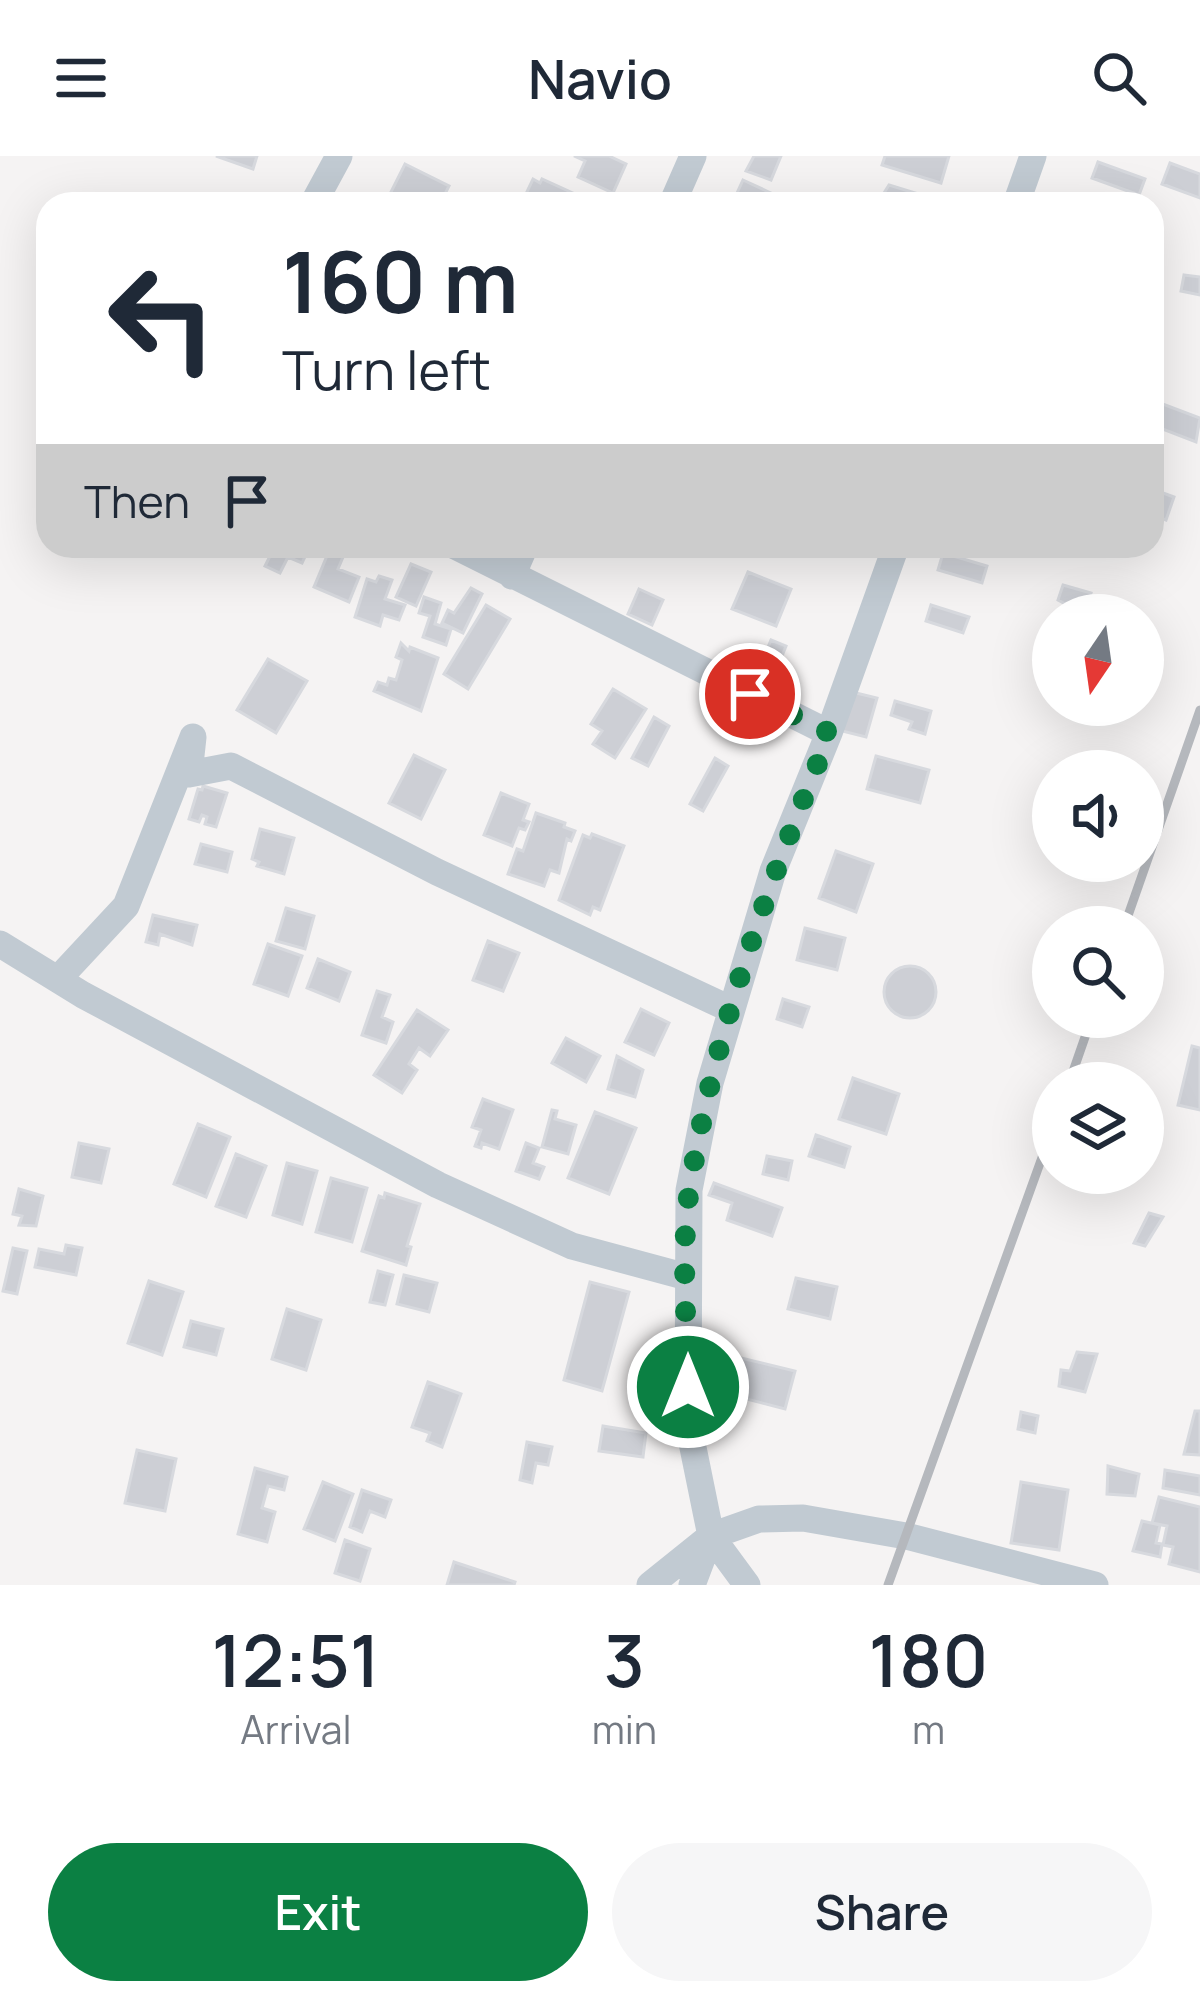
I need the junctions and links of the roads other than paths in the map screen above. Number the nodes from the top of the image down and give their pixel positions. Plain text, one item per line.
1 (340, 156) edge
2 (693, 156) edge
3 (1033, 156) edge
4 (320, 192) edge
5 (677, 192) edge
6 (1020, 192) edge
7 (478, 558) edge
8 (520, 558) edge
9 (892, 558) edge
10 (512, 576) junction
11 (830, 733) junction
12 (0, 944) edge
13 (58, 979) junction
14 (730, 1009) junction
15 (687, 1277) junction
16 (711, 1536) junction
17 (650, 1585) edge
18 (692, 1585) edge
19 (747, 1585) edge
20 (1095, 1585) edge

1 - 4 street
2 - 5 street
3 - 6 street
7 - 10 street
8 - 10 street
9 - 11 street
10 - 11 street
11 - 14 street
12 - 13 street
13 - 14 street
13 - 15 street
14 - 15 street
15 - 16 street
16 - 17 street
16 - 18 street
16 - 19 street
16 - 20 street

